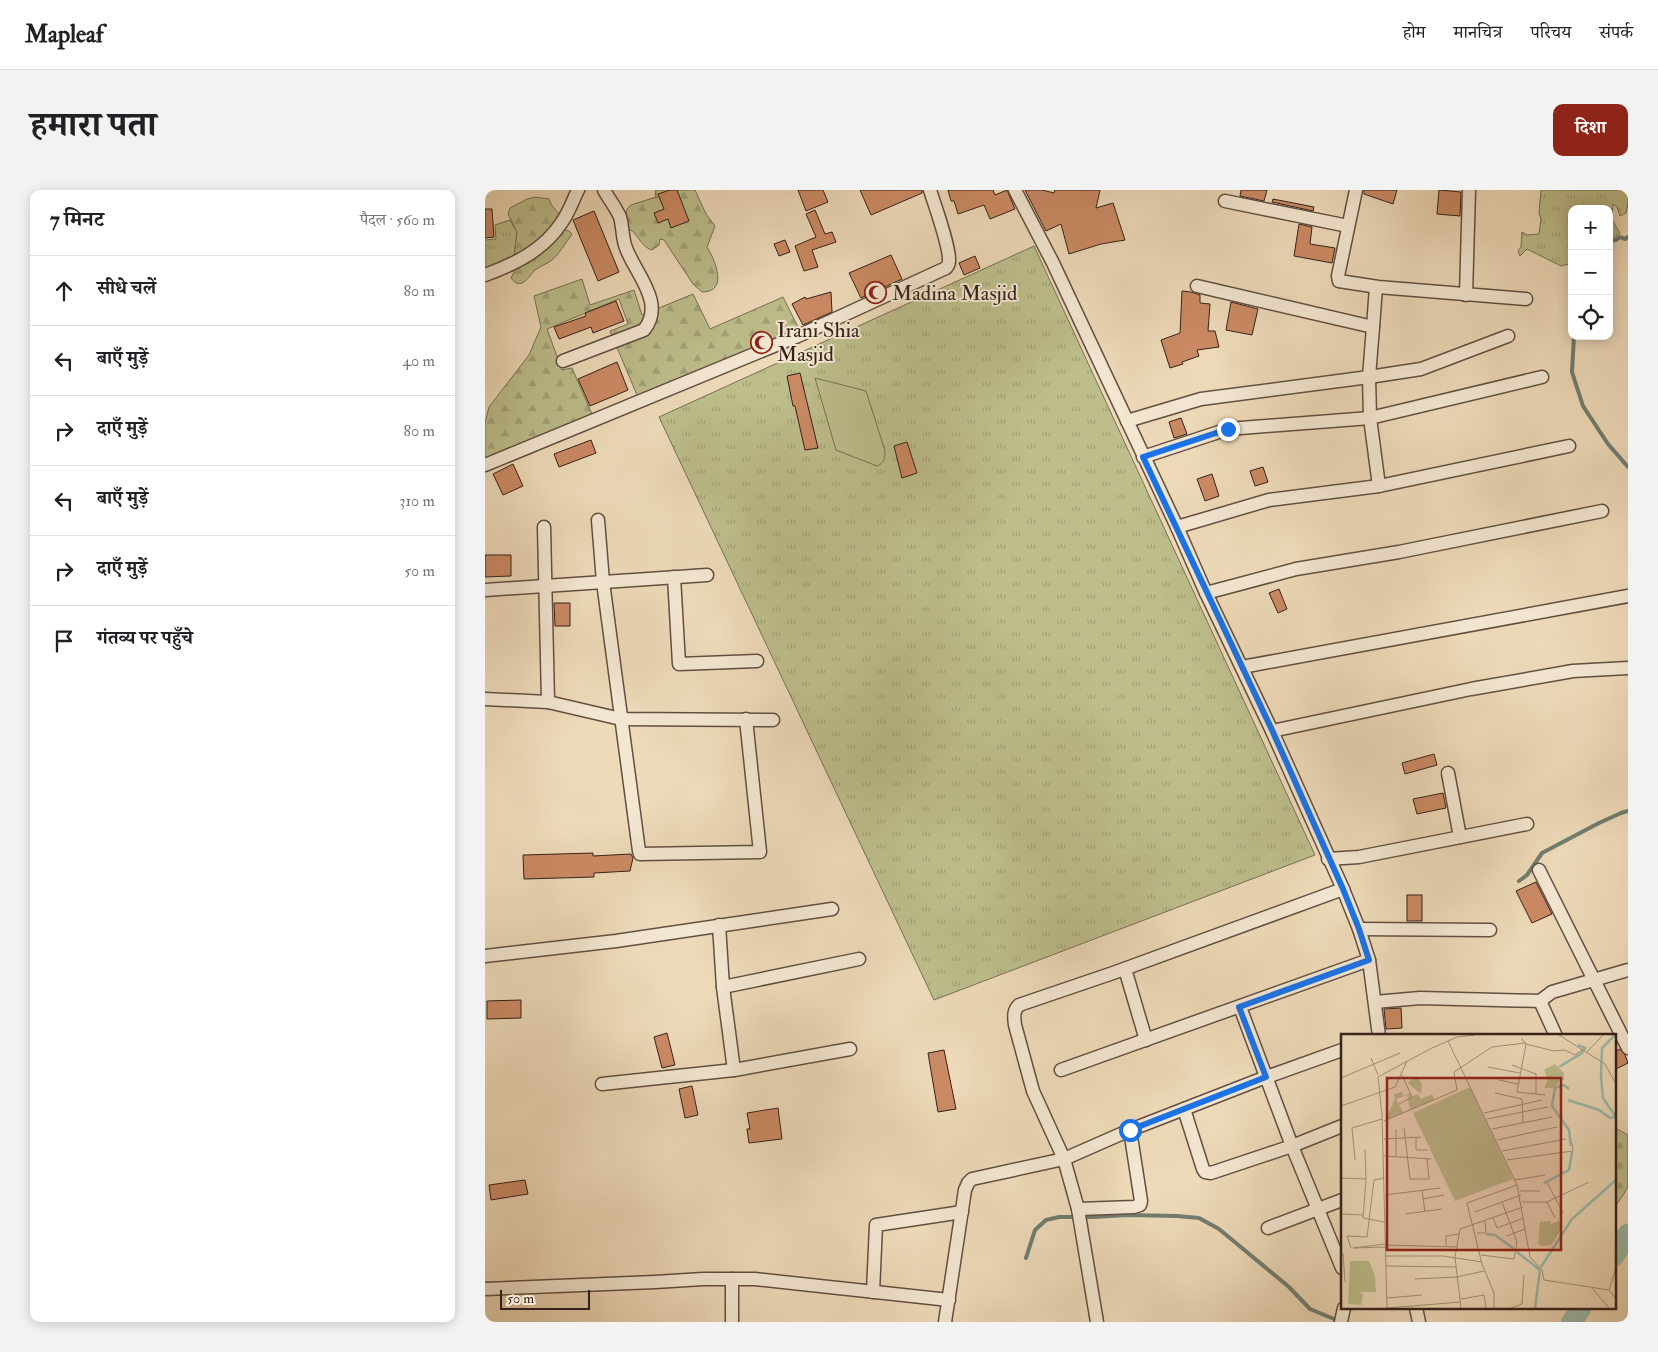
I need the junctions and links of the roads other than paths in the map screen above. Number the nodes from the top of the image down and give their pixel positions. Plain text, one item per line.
1 (578, 190) edge
2 (604, 190) edge
3 (930, 190) edge
4 (1015, 190) edge
5 (1356, 190) edge
6 (1469, 190) edge
7 (1225, 200) dead end
8 (1348, 226) junction
9 (485, 274) edge
10 (1197, 286) dead end
11 (1376, 287) junction
12 (1467, 295) junction
13 (1526, 299) dead end
14 (1373, 327) junction
15 (1509, 336) dead end
16 (563, 360) dead end
17 (1369, 377) junction
18 (1542, 377) dead end
19 (1369, 418) junction
20 (1127, 421) junction
21 (1569, 446) dead end
22 (1143, 457) junction
23 (485, 465) edge
24 (1379, 486) junction
25 (1602, 511) dead end
26 (598, 520) dead end
27 (544, 527) dead end
28 (1177, 527) junction
29 (707, 575) dead end
30 (674, 577) junction
31 (603, 582) junction
32 (547, 587) junction
33 (485, 590) edge
34 (1206, 593) junction
35 (1628, 596) edge
36 (757, 662) dead end
37 (1242, 667) junction
38 (1628, 668) edge
39 (485, 699) edge
40 (548, 702) junction
41 (621, 719) junction
42 (747, 719) junction
43 (773, 720) dead end
44 (1272, 730) junction
45 (1448, 773) dead end
46 (1527, 824) dead end
47 (1460, 837) junction
48 (1328, 859) junction
49 (1539, 870) dead end
50 (1343, 889) junction
51 (832, 909) dead end
52 (719, 925) junction
53 (1359, 929) junction
54 (1489, 930) dead end
55 (485, 956) edge
56 (859, 959) dead end
57 (1369, 960) junction
58 (1125, 969) junction
59 (1628, 970) edge
60 (1593, 979) junction
61 (723, 987) junction
62 (1540, 1001) junction
63 (1375, 1002) junction
64 (1239, 1007) junction
65 (1379, 1034) edge
66 (1555, 1034) edge
67 (1146, 1040) junction
68 (1628, 1048) edge
69 (850, 1049) dead end
70 (1341, 1050) edge
71 (734, 1070) junction
72 (1061, 1070) dead end
73 (1266, 1077) junction
74 (602, 1084) dead end
75 (1184, 1109) junction
76 (1341, 1126) edge
77 (1130, 1130) junction
78 (1291, 1146) junction
79 (1064, 1159) junction
80 (1341, 1200) edge
81 (1317, 1209) junction
82 (962, 1212) junction
83 (1079, 1214) junction
84 (1268, 1228) dead end
85 (1341, 1266) edge
86 (732, 1279) junction
87 (485, 1289) edge
88 (873, 1292) junction
89 (949, 1300) junction
90 (732, 1322) edge
91 (945, 1322) edge
92 (1097, 1322) edge

1 - 9 street
2 - 16 street
3 - 23 street
4 - 20 street
5 - 8 street
6 - 12 street
7 - 8 street
8 - 11 street
10 - 14 street
11 - 12 street
11 - 14 street
12 - 13 street
14 - 17 street
15 - 17 street
17 - 19 street
17 - 20 street
18 - 19 street
19 - 22 street
19 - 24 street
20 - 22 street
21 - 24 street
22 - 28 street
24 - 28 street
25 - 34 street
26 - 31 street
27 - 32 street
28 - 34 street
29 - 30 street
30 - 31 street
30 - 36 street
31 - 32 street
31 - 41 street
32 - 33 street
32 - 40 street
34 - 37 street
35 - 37 street
37 - 44 street
38 - 44 street
39 - 40 street
40 - 41 street
41 - 42 street
41 - 42 street
42 - 43 street
44 - 48 street
45 - 47 street
46 - 47 street
47 - 48 street
48 - 50 street
49 - 60 street
50 - 53 street
50 - 58 street
51 - 52 street
52 - 55 street
52 - 61 street
53 - 54 street
53 - 57 street
56 - 61 street
57 - 63 street
57 - 64 street
58 - 67 street
58 - 79 street
59 - 60 street
60 - 62 street
60 - 68 street
61 - 71 street
62 - 63 street
62 - 66 street
63 - 65 street
64 - 67 street
64 - 73 street
67 - 72 street
69 - 71 street
70 - 73 street
71 - 74 street
73 - 75 street
73 - 78 street
75 - 77 street
75 - 78 street
76 - 78 street
77 - 79 street
77 - 83 street
78 - 81 street
79 - 82 street
79 - 83 street
80 - 81 street
81 - 84 street
81 - 85 street
82 - 88 street
82 - 89 street
83 - 92 street
86 - 87 street
86 - 88 street
86 - 90 street
88 - 89 street
89 - 91 street

